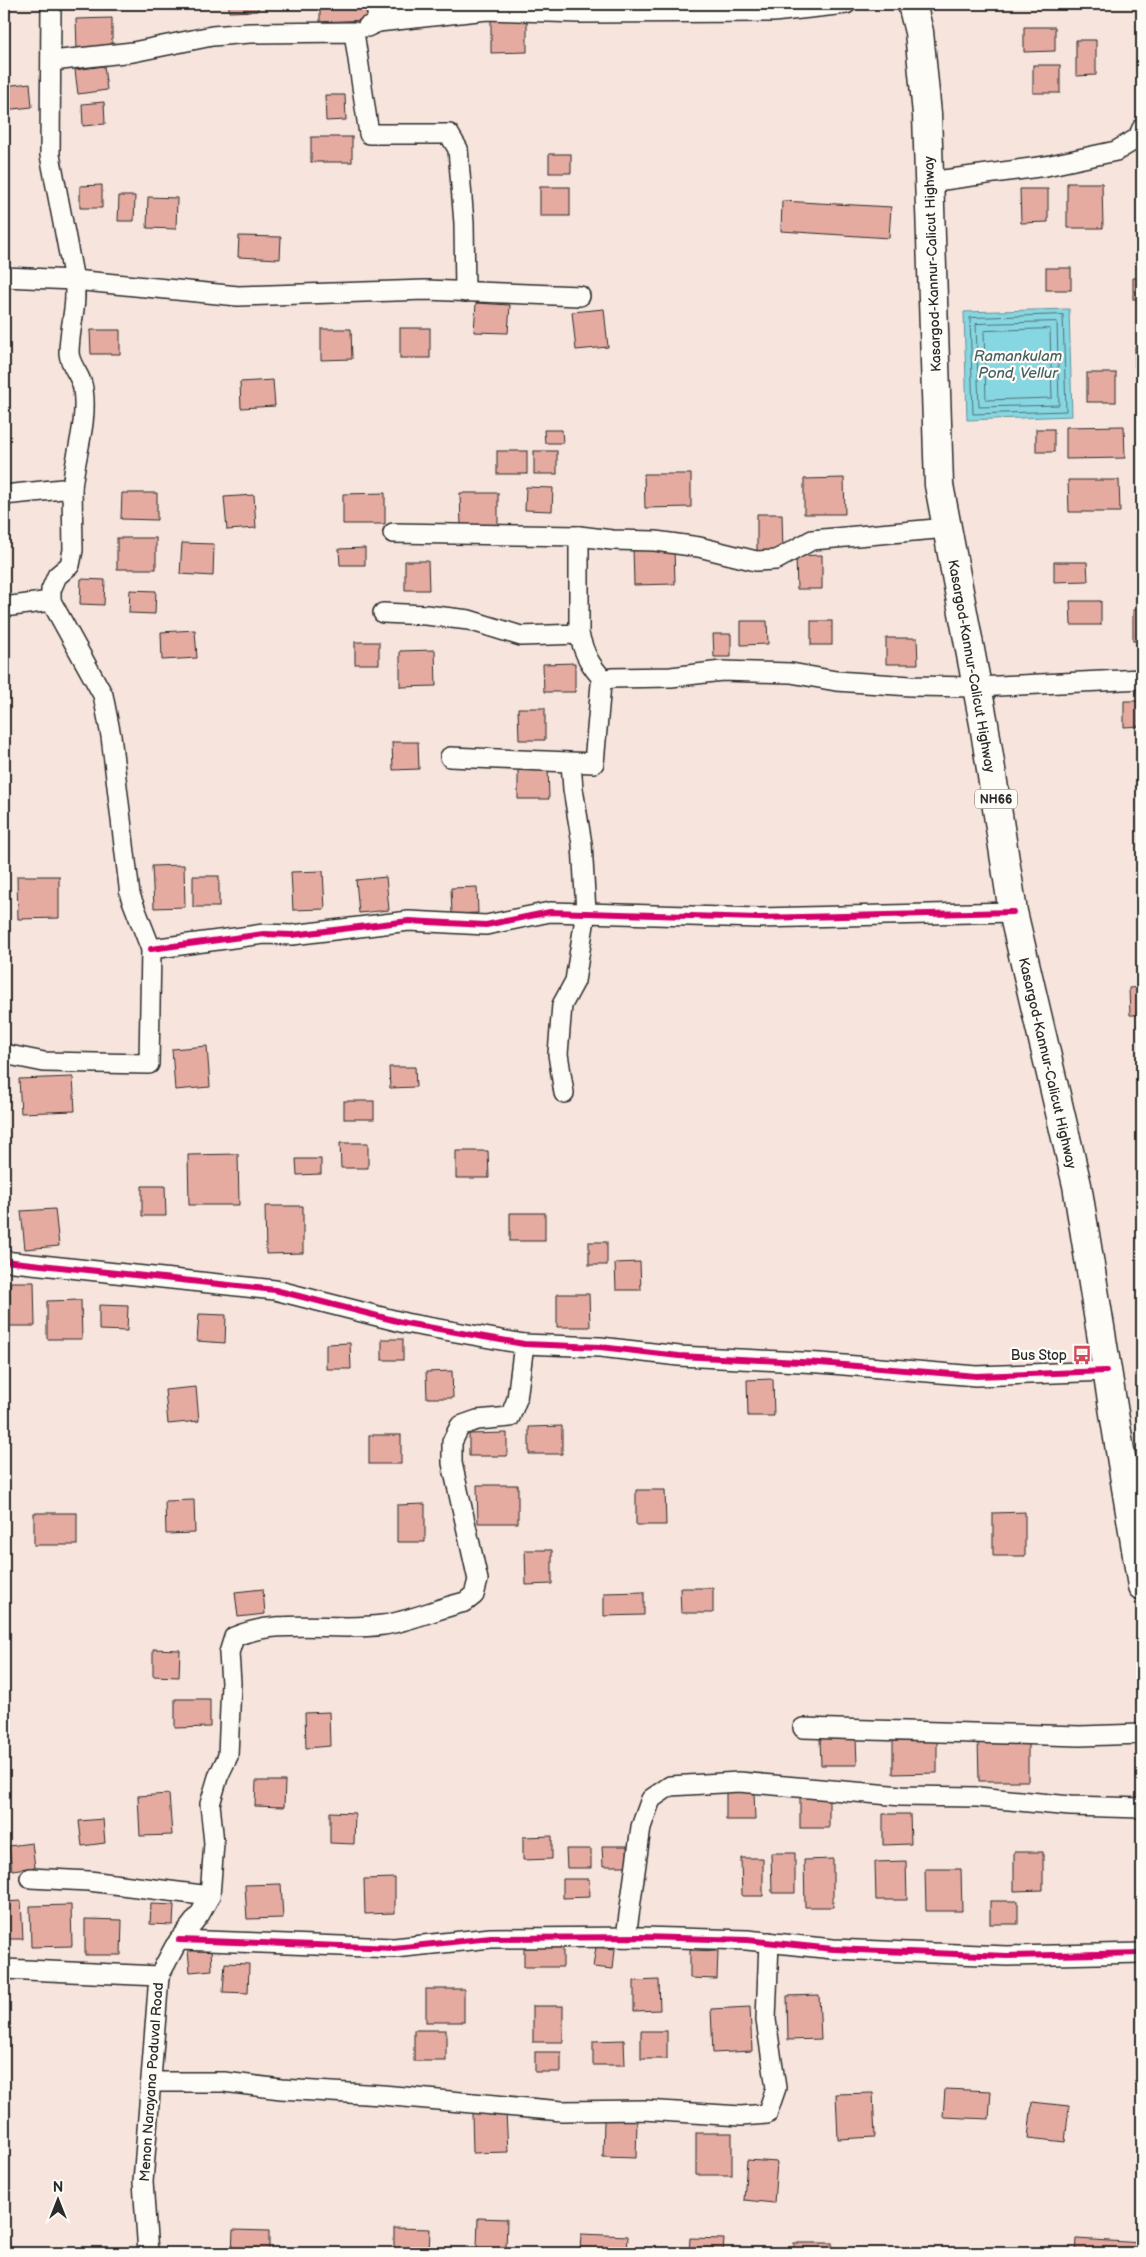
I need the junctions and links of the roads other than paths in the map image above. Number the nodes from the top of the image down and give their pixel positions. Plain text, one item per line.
1 (51, 4) edge
2 (846, 4) edge
3 (912, 4) edge
4 (377, 13) edge
5 (354, 32) junction
6 (52, 61) junction
7 (1142, 128) edge
8 (929, 182) junction
9 (4, 278) edge
10 (74, 280) junction
11 (465, 292) junction
12 (580, 296) dead end
13 (72, 488) junction
14 (4, 495) edge
15 (947, 528) junction
16 (393, 533) dead end
17 (579, 536) junction
18 (51, 602) junction
19 (4, 606) edge
20 (383, 613) dead end
21 (579, 634) junction
22 (1142, 679) edge
23 (604, 680) junction
24 (977, 687) junction
25 (450, 757) dead end
26 (571, 763) junction
27 (586, 912) junction
28 (1013, 912) junction
29 (152, 949) junction
30 (4, 1054) edge
31 (564, 1093) dead end
32 (4, 1261) edge
33 (524, 1344) junction
34 (1106, 1371) junction
35 (1142, 1586) edge
36 (803, 1728) dead end
37 (1142, 1734) edge
38 (1142, 1808) edge
39 (30, 1878) dead end
40 (210, 1896) junction
41 (626, 1937) junction
42 (179, 1940) junction
43 (769, 1942) junction
44 (1142, 1953) edge
45 (4, 1969) edge
46 (159, 1976) junction
47 (151, 2082) junction
48 (148, 2253) edge

1 - 6 street
2 - 4 street
3 - 8 highway, Kasargod-Kannur-Calicut Highway / NH66
4 - 5 street
5 - 6 street
5 - 11 street
6 - 10 street
7 - 8 street
8 - 15 highway, Kasargod-Kannur-Calicut Highway / NH66
9 - 10 street
10 - 11 street
10 - 13 street
11 - 12 street
13 - 14 street
13 - 18 street
15 - 17 street
15 - 24 highway, Kasargod-Kannur-Calicut Highway / NH66
16 - 17 street
17 - 21 street
18 - 19 street
18 - 29 street
20 - 21 street
21 - 23 street
22 - 24 street
23 - 24 street
23 - 26 street
24 - 28 highway, Kasargod-Kannur-Calicut Highway / NH66
25 - 26 street
26 - 27 street
27 - 28 street
27 - 29 street
27 - 31 street
28 - 34 highway, Kasargod-Kannur-Calicut Highway / NH66
29 - 30 street
32 - 33 street
33 - 34 street
33 - 40 street
34 - 35 highway, Kasargod-Kannur-Calicut Highway / NH66
36 - 37 street
38 - 41 street
39 - 40 street
40 - 42 street
41 - 42 street
41 - 43 street
42 - 46 street
43 - 44 street
43 - 47 street
45 - 46 street, Menon Narayana Poduval Road
46 - 47 street, Menon Narayana Poduval Road
47 - 48 street, Menon Narayana Poduval Road

